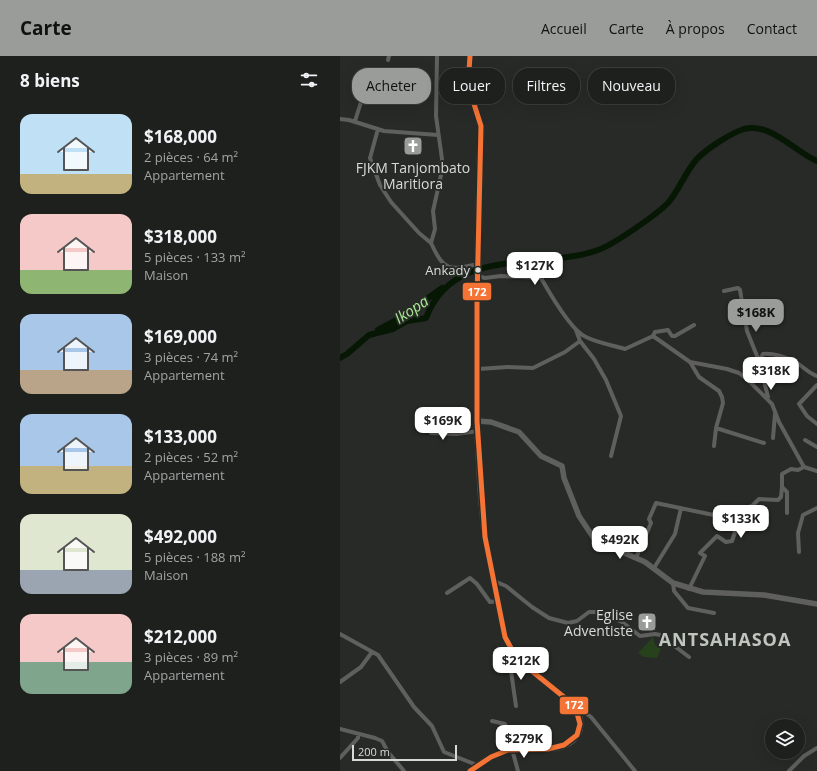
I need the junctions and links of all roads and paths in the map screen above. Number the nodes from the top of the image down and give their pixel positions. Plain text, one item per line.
1 (437, 56) edge
2 (470, 56) edge
3 (361, 104) edge
4 (340, 119) edge
5 (355, 122) junction
6 (378, 129) junction
7 (438, 134) junction
8 (432, 243) junction
9 (478, 270) junction
10 (724, 290) dead end
11 (694, 325) dead end
12 (576, 330) junction
13 (653, 336) junction
14 (580, 341) junction
15 (759, 361) junction
16 (690, 362) junction
17 (478, 369) junction
18 (817, 376) edge
19 (817, 385) edge
20 (772, 404) junction
21 (775, 414) junction
22 (477, 421) junction
23 (428, 423) dead end
24 (817, 424) edge
25 (716, 428) junction
26 (478, 432) junction
27 (773, 438) dead end
28 (806, 440) dead end
29 (764, 443) dead end
30 (714, 446) dead end
31 (817, 447) edge
32 (611, 456) dead end
33 (804, 468) junction
34 (817, 471) edge
35 (782, 487) junction
36 (681, 508) junction
37 (817, 508) edge
38 (743, 509) junction
39 (787, 513) dead end
40 (799, 552) dead end
41 (636, 558) junction
42 (654, 568) junction
43 (494, 581) junction
44 (673, 583) junction
45 (689, 589) junction
46 (447, 593) dead end
47 (498, 601) junction
48 (816, 605) edge
49 (714, 613) dead end
50 (340, 634) edge
51 (512, 651) junction
52 (372, 652) junction
53 (689, 657) dead end
54 (340, 682) edge
55 (516, 706) dead end
56 (575, 706) junction
57 (492, 721) dead end
58 (340, 729) edge
59 (358, 734) junction
60 (817, 748) edge
61 (513, 749) junction
62 (340, 758) edge
63 (477, 765) junction
64 (404, 771) edge
65 (470, 771) edge
66 (518, 771) edge
67 (635, 771) edge
68 (789, 771) edge

1 - 7 street
2 - 9 main road
3 - 5 street
4 - 5 street
5 - 6 street
6 - 7 street
6 - 8 street
7 - 8 street
8 - 9 street
9 - 12 street
9 - 17 main road
10 - 15 street
11 - 13 street
12 - 13 street
12 - 14 street
13 - 16 street
14 - 17 street
14 - 32 street
15 - 18 street
15 - 20 street
16 - 20 street
16 - 25 street
17 - 22 main road
19 - 24 street
20 - 21 street
21 - 27 street
21 - 33 street
22 - 26 main road
22 - 41 street
23 - 26 street
25 - 29 street
25 - 30 street
26 - 43 main road
28 - 31 street
33 - 34 street
33 - 35 street
35 - 38 street
35 - 39 street
36 - 38 street
36 - 41 street
36 - 42 street
37 - 40 street
38 - 45 street
41 - 42 street
42 - 44 street
43 - 47 main road
43 - 53 street
44 - 45 street
44 - 49 street
45 - 48 street
46 - 47 street
47 - 51 main road
50 - 52 street
51 - 55 street
51 - 56 main road
52 - 54 street
52 - 63 street
56 - 61 main road
56 - 67 street
57 - 61 street
58 - 59 street
59 - 62 street
59 - 64 street
60 - 68 street
61 - 63 main road
61 - 66 street
63 - 65 main road

